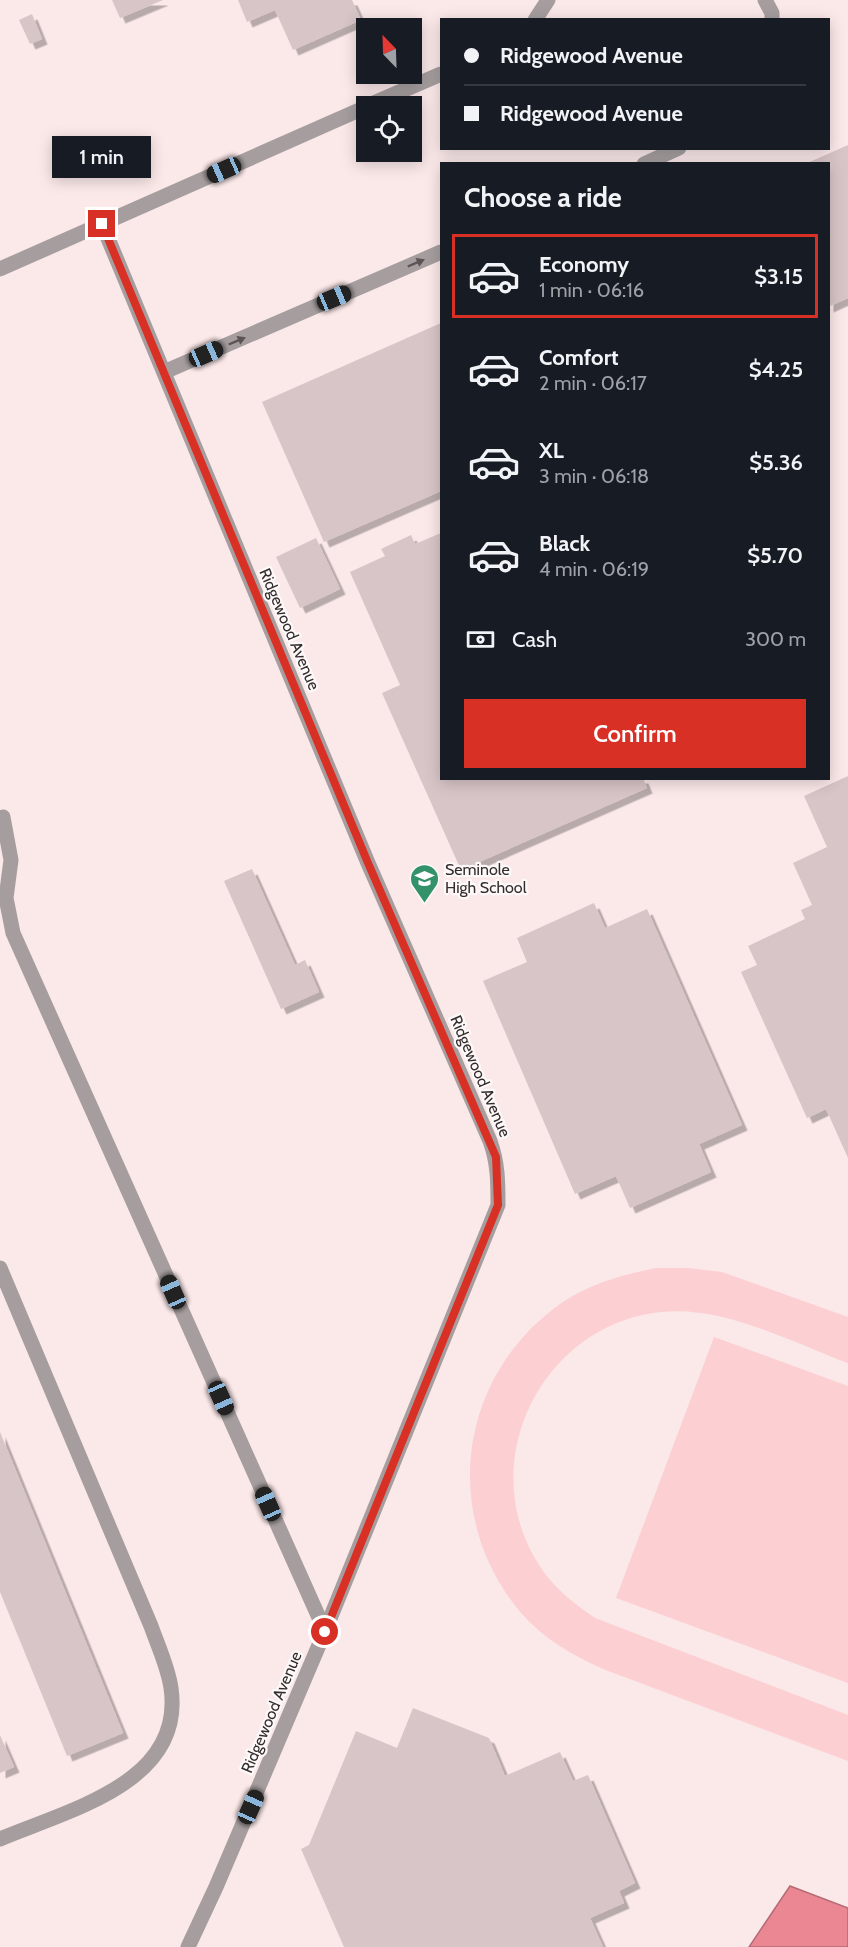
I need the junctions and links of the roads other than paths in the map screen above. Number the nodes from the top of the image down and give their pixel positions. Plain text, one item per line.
1 (548, 0) edge
2 (765, 0) edge
3 (536, 18) edge
4 (772, 18) edge
5 (440, 74) edge
6 (391, 96) edge
7 (356, 111) edge
8 (675, 150) edge
9 (648, 162) edge
10 (102, 224) junction
11 (440, 252) edge
12 (0, 269) edge
13 (164, 372) junction
14 (3, 817) dead end
15 (0, 1269) edge
16 (325, 1632) junction
17 (0, 1839) edge
18 (188, 1947) edge

1 - 3 street
2 - 4 street
5 - 6 street
7 - 10 street
8 - 9 street
10 - 12 street
10 - 13 street, Ridgewood Avenue
13 -> 11 street
13 - 16 street, Ridgewood Avenue
14 - 16 street
15 - 17 street
16 - 18 street, Ridgewood Avenue

